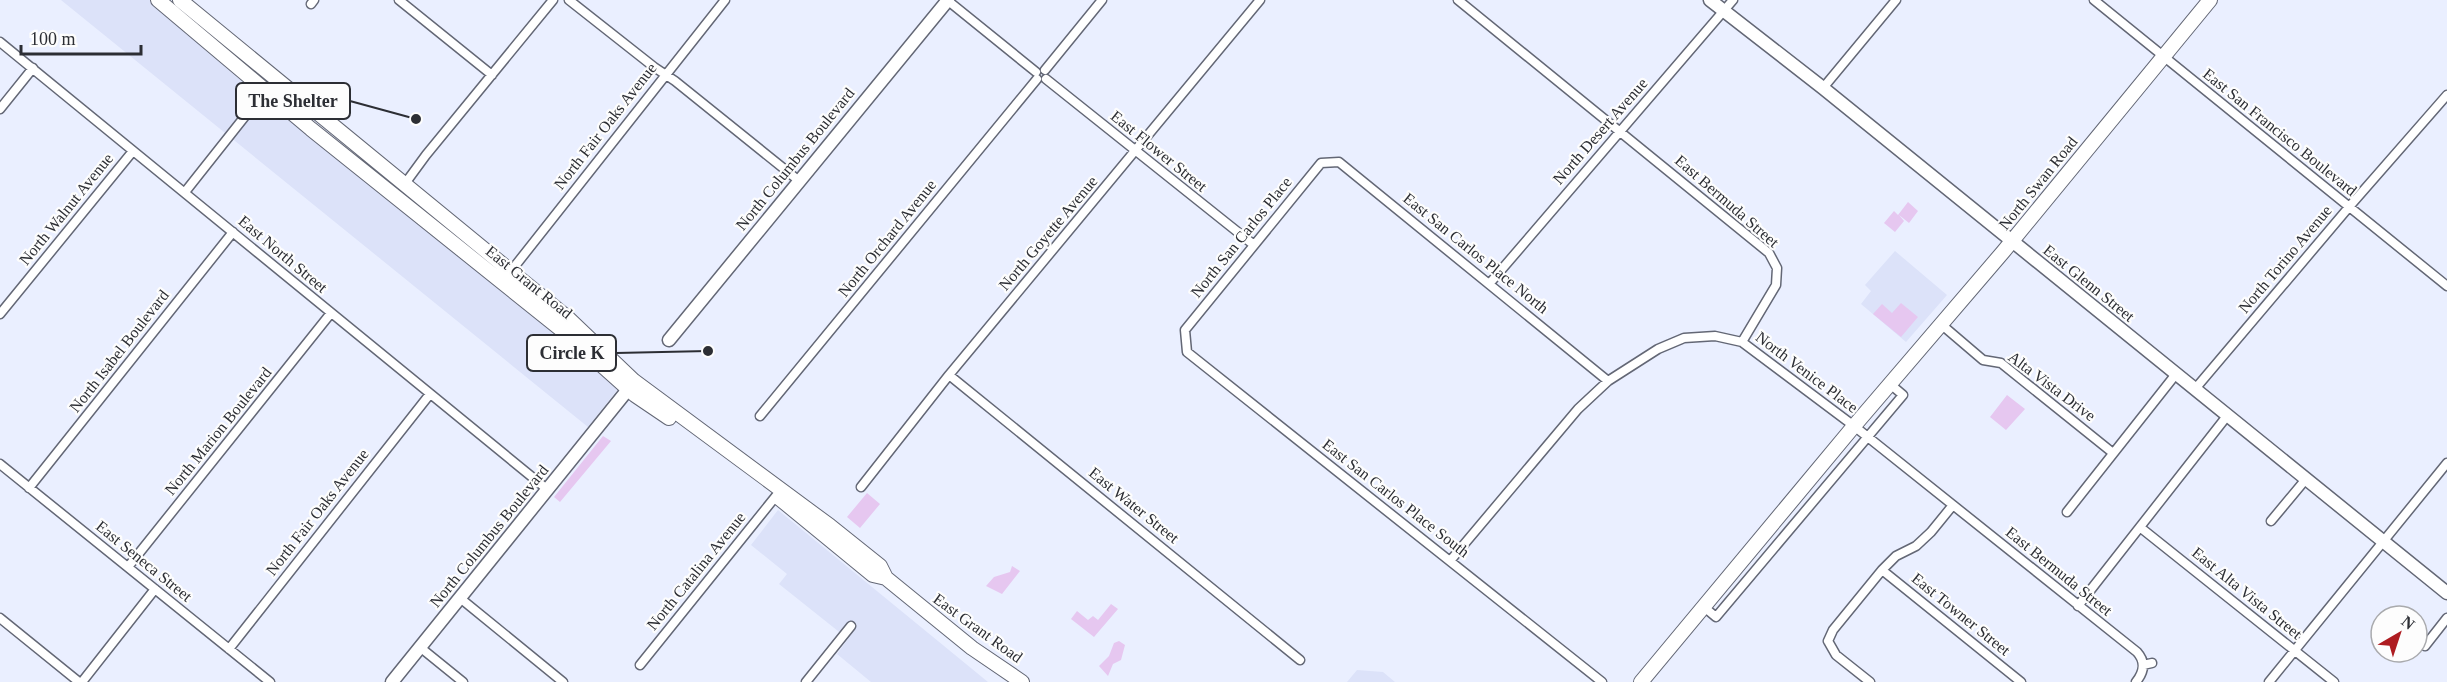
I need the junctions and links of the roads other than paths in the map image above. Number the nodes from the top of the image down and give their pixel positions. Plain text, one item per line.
1 (158, 0) edge
2 (180, 0) edge
3 (399, 0) edge
4 (553, 0) edge
5 (569, 0) edge
6 (725, 0) edge
7 (947, 0) edge
8 (1102, 0) edge
9 (1260, 0) edge
10 (1458, 0) edge
11 (1710, 0) edge
12 (1734, 0) edge
13 (1896, 0) edge
14 (2094, 0) edge
15 (2210, 0) edge
16 (1724, 11) junction
17 (0, 42) edge
18 (2162, 56) junction
19 (33, 68) junction
20 (664, 74) junction
21 (492, 75) junction
22 (1041, 75) junction
23 (1823, 88) junction
24 (265, 91) junction
25 (2447, 95) edge
26 (0, 109) edge
27 (1620, 131) junction
28 (133, 151) junction
29 (1136, 152) junction
30 (1321, 163) joint
31 (798, 180) junction
32 (404, 185) junction
33 (185, 192) junction
34 (2349, 207) junction
35 (233, 232) junction
36 (2012, 242) junction
37 (1254, 245) junction
38 (511, 271) junction
39 (1490, 283) junction
40 (2447, 286) edge
41 (331, 313) junction
42 (0, 314) edge
43 (1942, 325) junction
44 (1185, 330) joint
45 (669, 340) dead end
46 (1742, 342) junction
47 (2176, 374) junction
48 (949, 375) junction
49 (1608, 381) junction
50 (1890, 384) junction
51 (631, 385) junction
52 (2194, 389) junction
53 (430, 394) junction
54 (760, 416) dead end
55 (2227, 416) junction
56 (1854, 426) junction
57 (1869, 438) junction
58 (2113, 453) junction
59 (2447, 463) edge
60 (0, 464) edge
61 (2306, 479) junction
62 (861, 487) dead end
63 (29, 488) junction
64 (548, 490) junction
65 (776, 496) junction
66 (1953, 505) junction
67 (2067, 512) dead end
68 (2271, 522) dead end
69 (2141, 528) junction
70 (2382, 541) junction
71 (1450, 561) junction
72 (128, 567) junction
73 (1882, 570) junction
74 (886, 578) junction
75 (155, 589) junction
76 (2447, 593) edge
77 (460, 598) junction
78 (2078, 606) junction
79 (1704, 607) junction
80 (0, 618) edge
81 (2447, 618) edge
82 (851, 626) dead end
83 (2429, 641) edge
84 (420, 648) junction
85 (229, 649) junction
86 (2295, 651) junction
87 (1300, 660) dead end
88 (640, 665) dead end
89 (1014, 679) edge
90 (80, 682) edge
91 (270, 682) edge
92 (392, 682) edge
93 (463, 682) edge
94 (563, 682) edge
95 (806, 682) edge
96 (1602, 682) edge
97 (1641, 682) edge
98 (1870, 682) edge
99 (2021, 682) edge
100 (2136, 682) edge
101 (2269, 682) edge
102 (2334, 682) edge

1 - 24 main road, East Grant Road
2 - 32 main road, East Grant Road
3 - 21 street
4 - 21 street
5 - 20 street
6 - 20 street, North Fair Oaks Avenue
7 - 22 street, East Flower Street
7 - 31 street, North Columbus Boulevard
8 - 22 street, North Orchard Avenue
9 - 29 street, North Goyette Avenue
10 - 27 street, East Bermuda Street
11 - 16 street, East Glenn Street
12 - 16 street, North Desert Avenue
13 - 23 street
14 - 18 street, East San Francisco Boulevard
15 - 18 main road, North Swan Road
16 - 23 street, East Glenn Street
16 - 27 street, North Desert Avenue
17 - 19 street, East North Street
18 - 34 street, East San Francisco Boulevard
18 - 36 main road, North Swan Road
19 - 26 street
19 - 28 street, East North Street
20 - 31 street
20 - 38 street, North Fair Oaks Avenue
21 - 32 street
22 - 29 street, East Flower Street
22 - 54 street, North Orchard Avenue
23 - 36 street, East Glenn Street
24 - 33 street
24 - 51 main road, East Grant Road
25 - 34 street, North Torino Avenue
27 - 39 street, North Desert Avenue
27 - 46 street, East Bermuda Street
28 - 33 street, East North Street
28 - 42 street, North Walnut Avenue
29 - 37 street, East Flower Street
29 - 48 street, North Goyette Avenue
30 - 37 street, North San Carlos Place
30 - 39 street, East San Carlos Place North
31 - 45 street, North Columbus Boulevard
32 - 38 main road, East Grant Road
33 - 35 street, East North Street
34 - 40 street, East San Francisco Boulevard
34 - 52 street, North Torino Avenue
35 - 41 street, East North Street
35 - 63 street, North Isabel Boulevard
36 - 43 main road, North Swan Road
36 - 47 street, East Glenn Street
37 - 44 street, North San Carlos Place
38 - 51 main road, East Grant Road
39 - 49 street, East San Carlos Place North
41 - 53 street, East North Street
41 - 72 street, North Marion Boulevard
43 - 50 main road, North Swan Road
43 - 58 street, Alta Vista Drive
44 - 71 street, East San Carlos Place South
46 - 49 street
46 - 56 street, North Venice Place
47 - 52 street, East Glenn Street
47 - 58 street
48 - 62 street, North Goyette Avenue
48 - 87 street, East Water Street
49 - 71 street
50 - 56 main road, North Swan Road
50 - 57 street
51 - 64 street, North Columbus Boulevard
51 - 65 main road, East Grant Road
51 - 74 main road, East Grant Road
52 - 55 street, East Glenn Street
53 - 64 street, East North Street
53 - 85 street, North Fair Oaks Avenue
55 - 61 street, East Glenn Street
55 - 69 street
56 - 57 street, East Bermuda Street
56 - 79 main road, North Swan Road
57 - 66 street, East Bermuda Street
57 - 79 street
58 - 67 street
59 - 70 street
60 - 63 street, East Seneca Street
61 - 68 street
61 - 70 street, East Glenn Street
63 - 72 street, East Seneca Street
64 - 77 street, North Columbus Boulevard
65 - 74 main road, East Grant Road
65 - 88 street, North Catalina Avenue
66 - 73 street
66 - 78 street, East Bermuda Street
69 - 78 street
69 - 86 street, East Alta Vista Street
70 - 76 street, East Glenn Street
70 - 86 street
71 - 96 street, East San Carlos Place South
72 - 75 street, East Seneca Street
73 - 98 street
73 - 99 street, East Towner Street
74 - 89 main road, East Grant Road
75 - 85 street, East Seneca Street
75 - 90 street
77 - 84 street, North Columbus Boulevard
77 - 94 street
78 - 100 street, East Bermuda Street
79 - 97 main road, North Swan Road
80 - 90 street
81 - 83 street
82 - 95 street
84 - 92 street, North Columbus Boulevard
84 - 93 street
85 - 91 street, East Seneca Street
86 - 101 street
86 - 102 street, East Alta Vista Street

